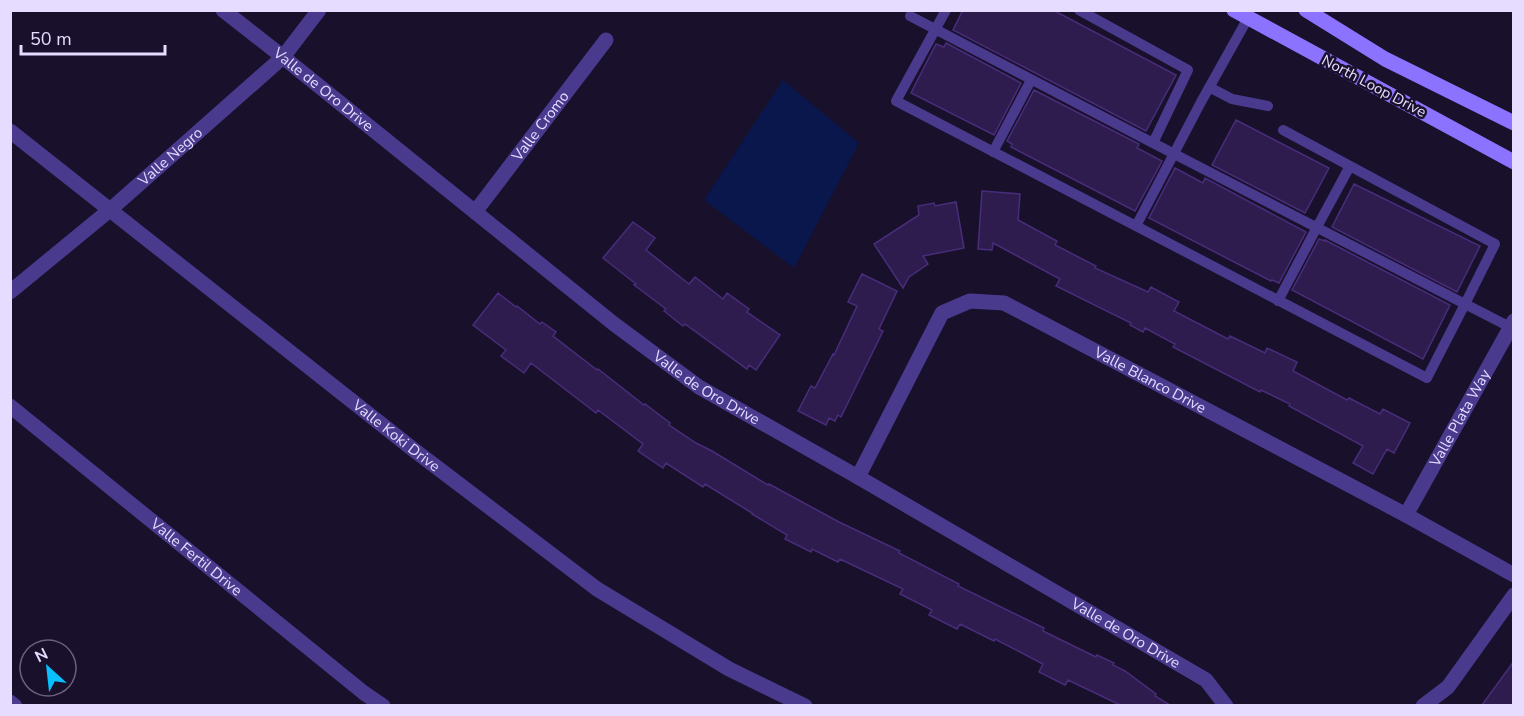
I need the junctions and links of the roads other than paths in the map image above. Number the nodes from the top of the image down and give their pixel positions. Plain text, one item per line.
1 (224, 10) edge
2 (319, 10) edge
3 (946, 10) edge
4 (1079, 10) edge
5 (1234, 10) edge
6 (1306, 10) edge
7 (910, 16) dead end
8 (1248, 18) junction
9 (935, 30) junction
10 (606, 40) dead end
11 (283, 57) junction
12 (1031, 80) junction
13 (1209, 87) junction
14 (1268, 105) dead end
15 (1514, 123) edge
16 (1283, 130) dead end
17 (10, 131) edge
18 (1153, 143) junction
19 (993, 152) junction
20 (1175, 153) junction
21 (1514, 162) edge
22 (1350, 166) junction
23 (111, 209) junction
24 (475, 212) junction
25 (1136, 226) junction
26 (1317, 227) junction
27 (10, 292) edge
28 (1278, 301) junction
29 (1465, 304) junction
30 (1512, 324) edge
31 (10, 406) edge
32 (858, 477) junction
33 (1406, 515) junction
34 (1514, 575) edge
35 (1514, 595) edge
36 (360, 699) edge
37 (10, 702) edge
38 (15, 705) edge
39 (383, 705) edge
40 (806, 705) edge
41 (1226, 705) edge
42 (1423, 705) edge

1 - 11 street, Valle de Oro Drive
2 - 11 street, Valle Negro
3 - 9 lane
4 - 18 lane
5 - 8 main road, North Loop Drive
6 - 15 main road, North Loop Drive
7 - 9 lane
8 - 13 lane
8 - 21 main road, North Loop Drive
9 - 12 lane
9 - 19 lane
10 - 24 street, Valle Cromo
11 - 23 street, Valle Negro
11 - 24 street, Valle de Oro Drive
12 - 18 lane
12 - 19 lane
13 - 14 lane
13 - 20 lane
16 - 22 lane
17 - 23 street, Valle Koki Drive
18 - 20 lane
19 - 25 lane
20 - 25 lane
20 - 26 lane
22 - 26 lane
22 - 29 lane
23 - 27 street, Valle Negro
23 - 40 street, Valle Koki Drive
24 - 32 street, Valle de Oro Drive
25 - 28 lane
26 - 28 lane
26 - 29 lane
28 - 29 lane
29 - 30 lane
30 - 33 street, Valle Plata Way
31 - 36 street, Valle Fertil Drive
32 - 33 street, Valle Blanco Drive
32 - 41 street, Valle de Oro Drive
33 - 34 street, Valle Blanco Drive
35 - 42 street
36 - 39 street, Valle Fertil Drive
37 - 38 street

